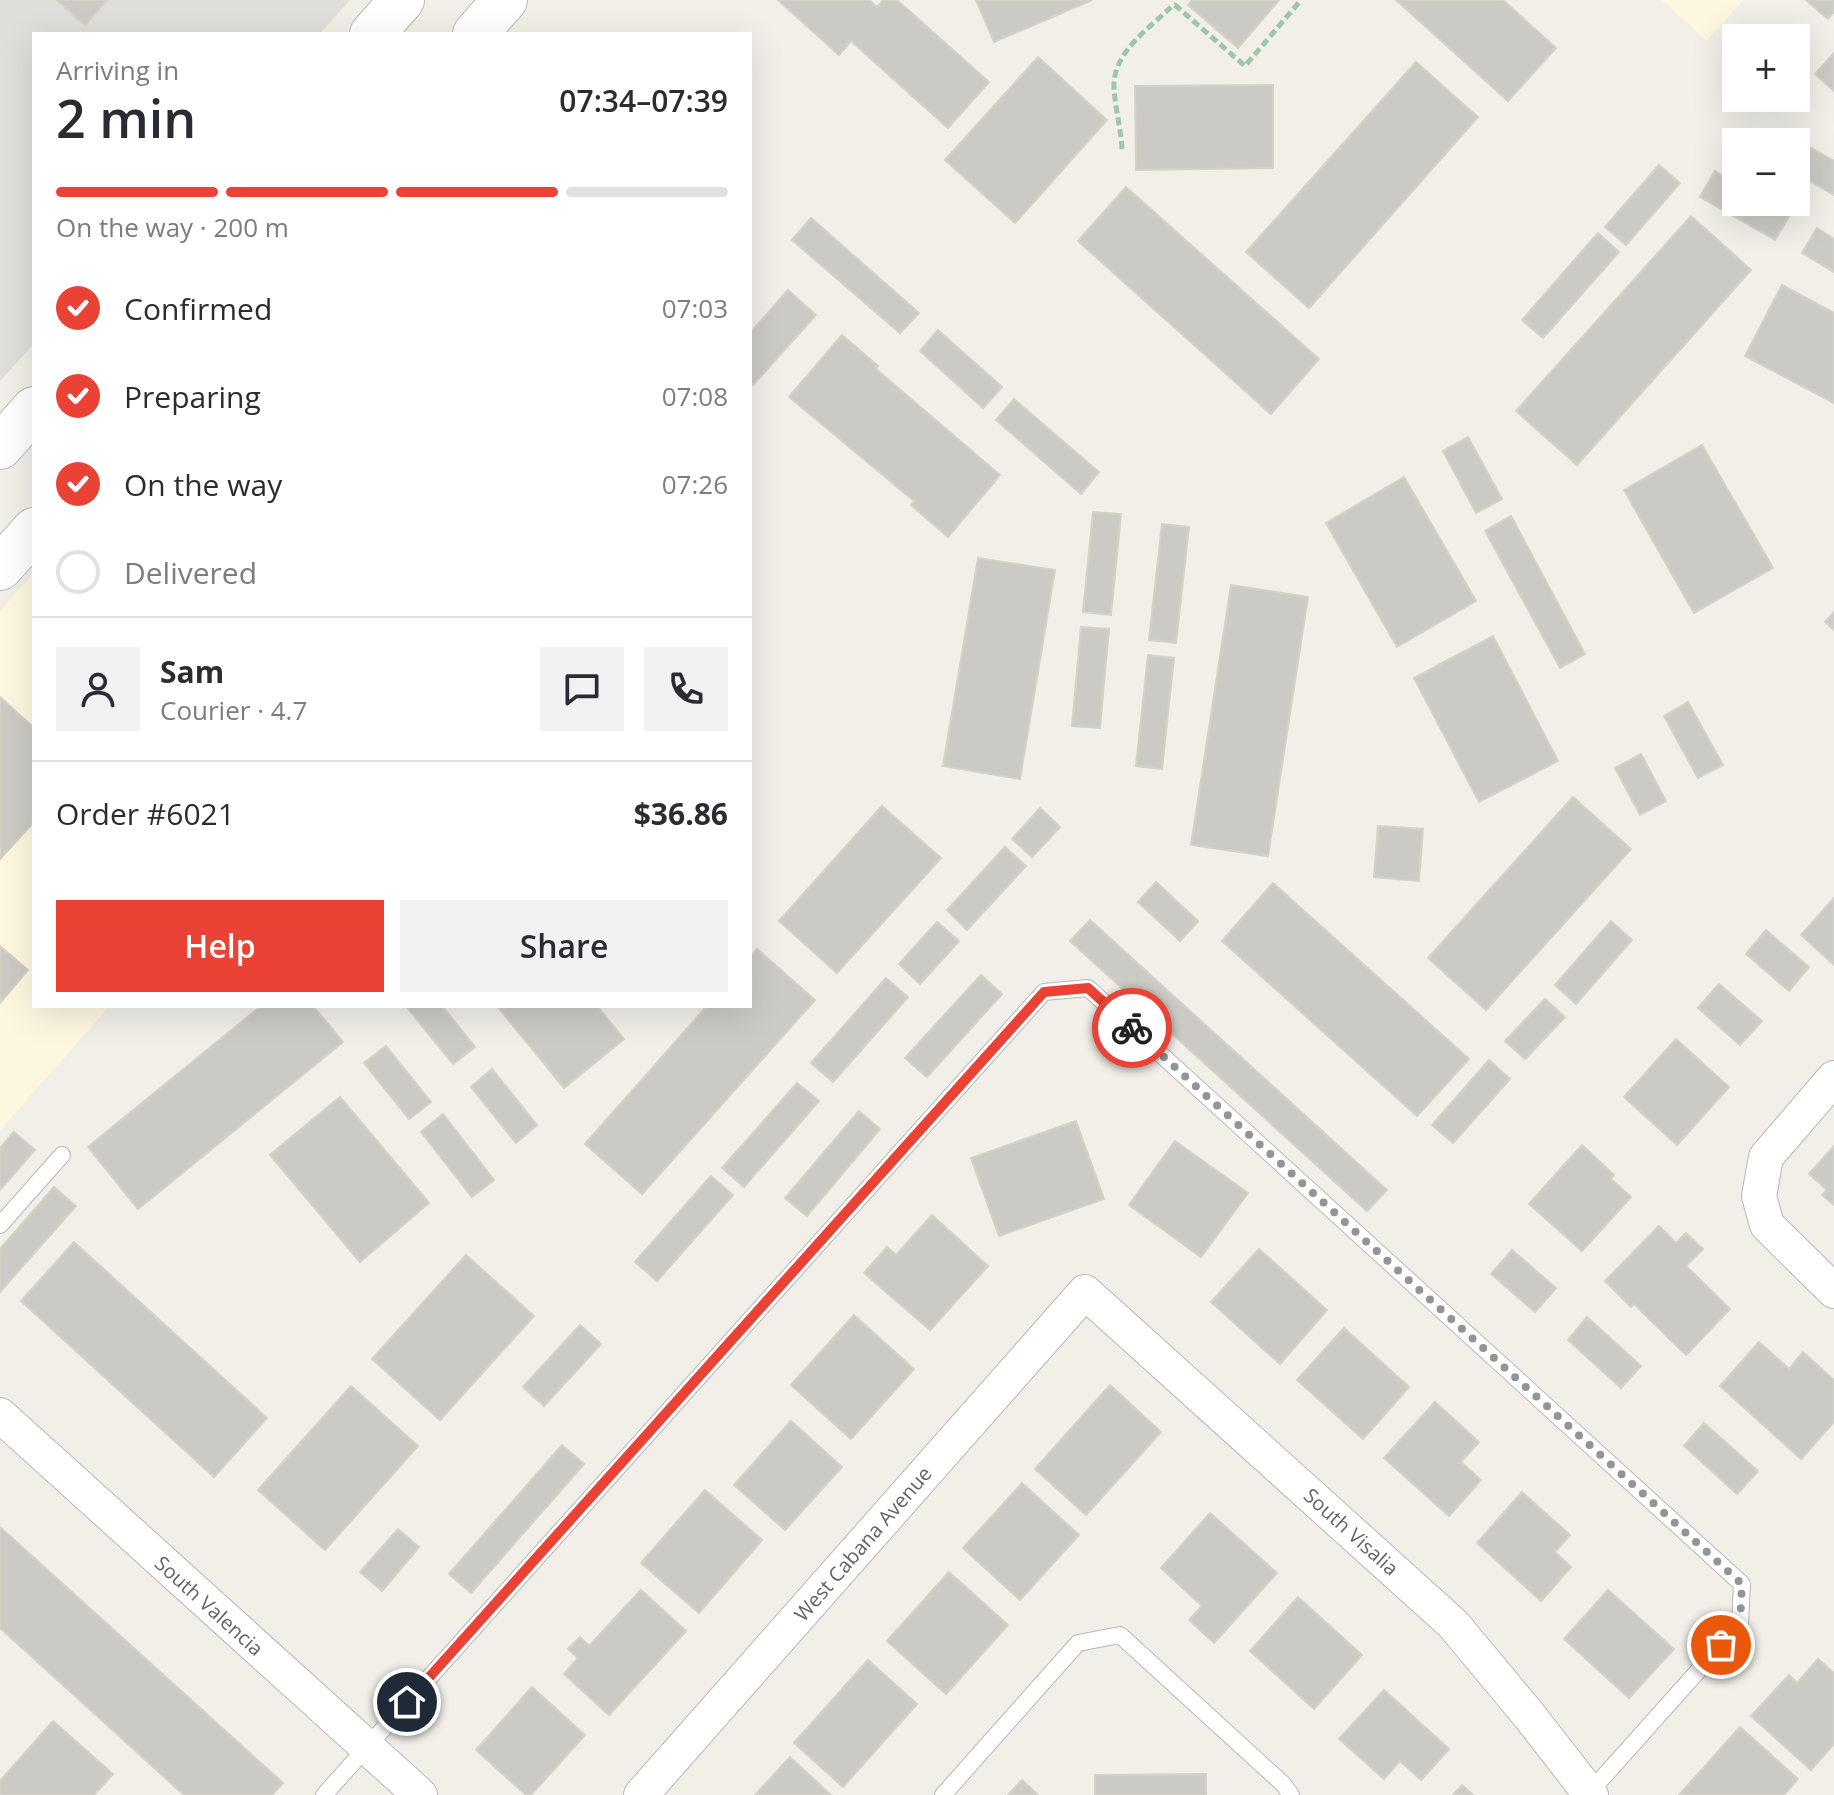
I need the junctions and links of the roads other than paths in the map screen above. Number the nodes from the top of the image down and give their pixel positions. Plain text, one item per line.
1 (402, 0) edge
2 (505, 0) edge
3 (374, 32) edge
4 (477, 32) edge
5 (32, 411) edge
6 (0, 447) edge
7 (32, 532) edge
8 (0, 568) edge
9 (1834, 1078) edge
10 (62, 1155) dead end
11 (0, 1225) edge
12 (1834, 1291) edge
13 (1085, 1292) joint
14 (0, 1415) edge
15 (367, 1747) junction
16 (1590, 1794) edge
17 (324, 1795) edge
18 (420, 1795) edge
19 (641, 1795) edge
20 (943, 1795) edge
21 (1291, 1795) edge

1 - 3 main road
2 - 4 main road
5 - 6 main road
7 - 8 main road
9 - 12 street
10 - 11 lane
13 - 16 street, South Visalia
13 - 19 street, West Cabana Avenue
14 - 15 street, South Valencia
15 - 16 lane
15 - 17 lane
15 - 18 street, South Valencia
20 - 21 lane

